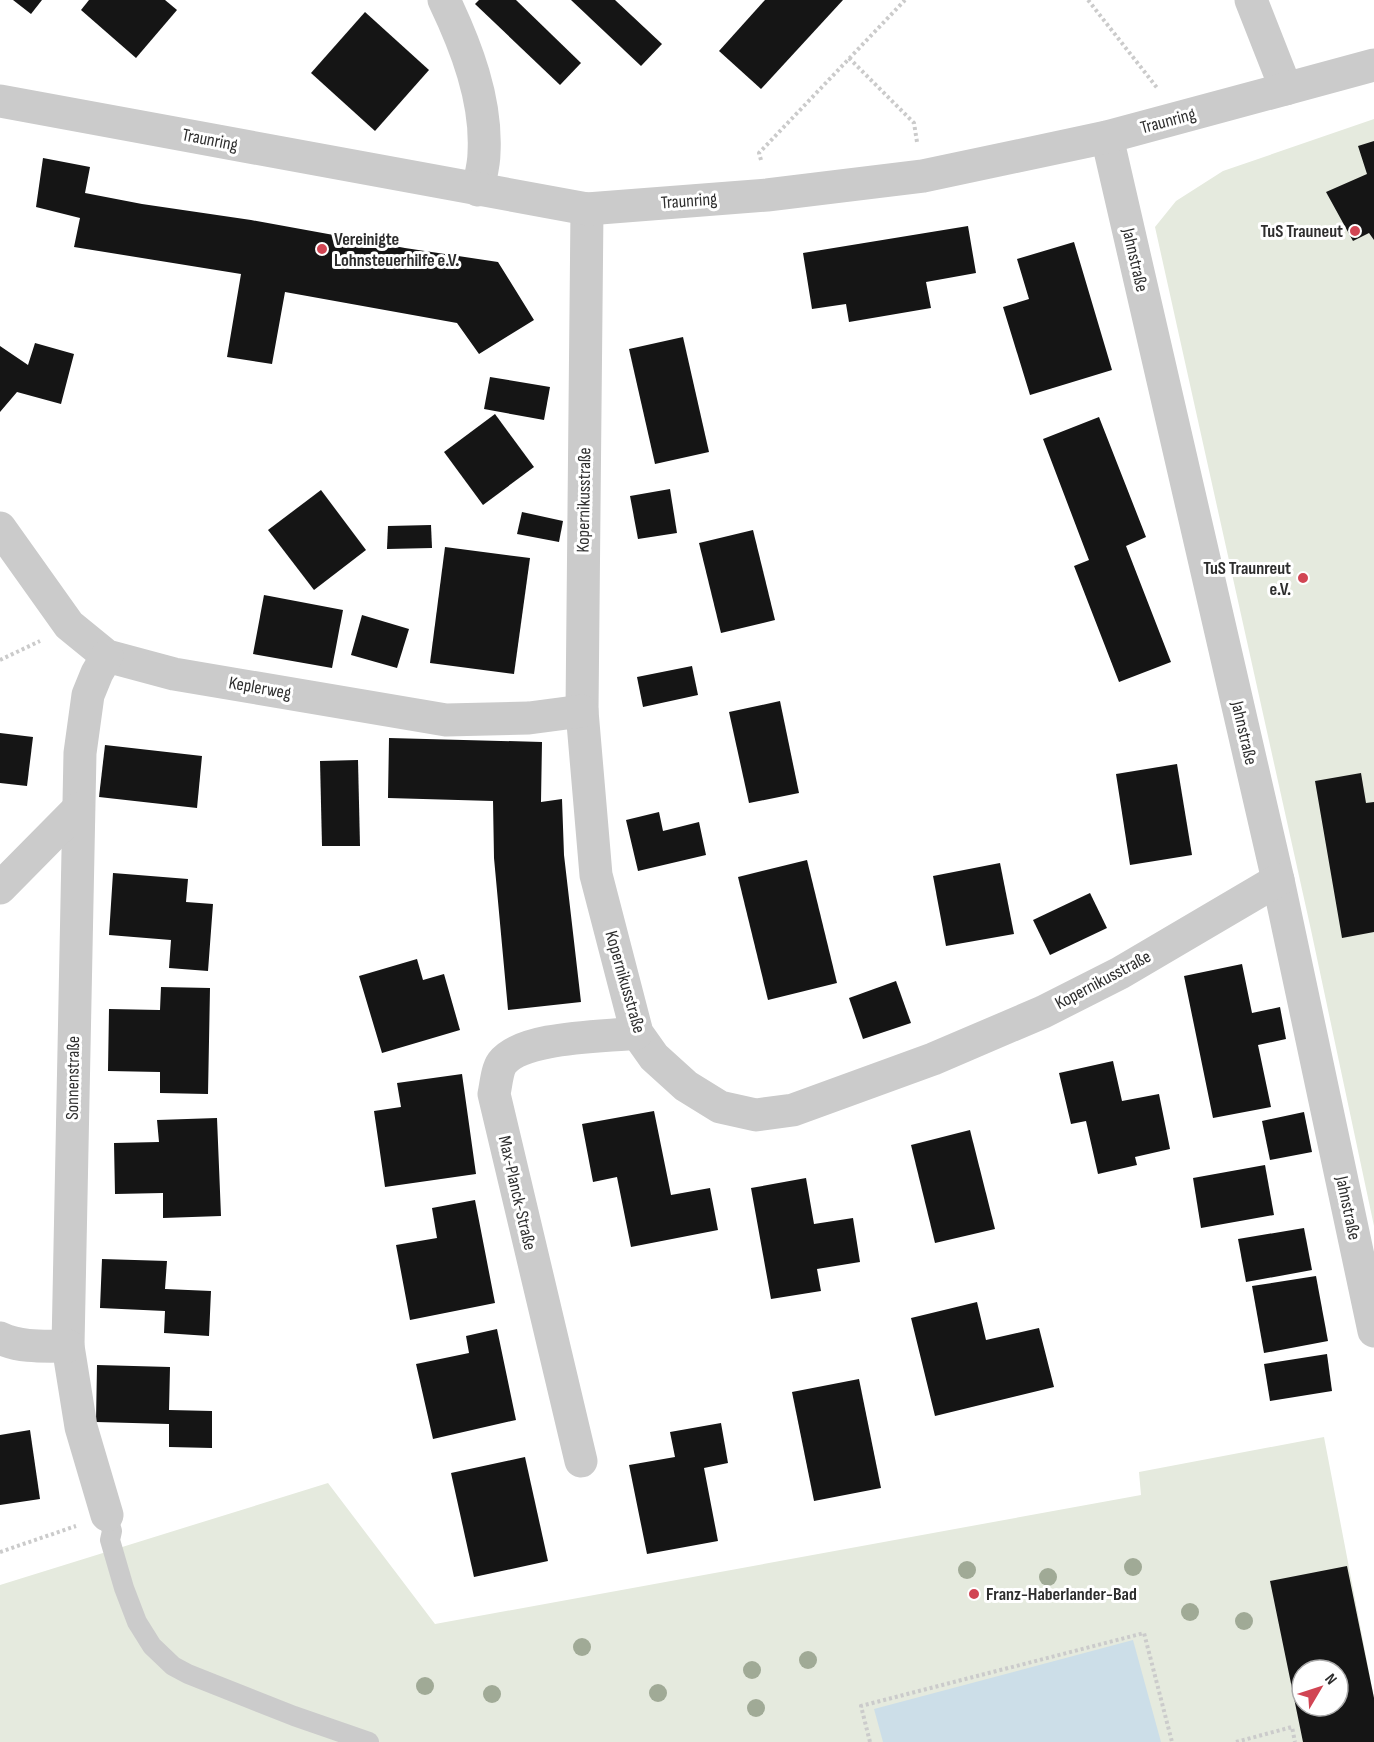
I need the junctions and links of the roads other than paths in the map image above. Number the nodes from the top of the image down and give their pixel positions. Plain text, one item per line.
1 (444, 0) edge
2 (1251, 0) edge
3 (1374, 65) edge
4 (1286, 89) junction
5 (0, 101) edge
6 (1107, 137) junction
7 (478, 190) junction
8 (587, 209) junction
9 (0, 528) edge
10 (107, 656) junction
11 (582, 711) junction
12 (78, 809) junction
13 (1278, 880) junction
14 (0, 888) edge
15 (637, 1033) junction
16 (1374, 1332) edge
17 (0, 1338) edge
18 (68, 1346) junction
19 (581, 1461) dead end
20 (107, 1515) joint
21 (369, 1742) edge

1 - 7 street
2 - 4 street
3 - 4 street, Traunring
4 - 6 street, Traunring
5 - 7 street, Traunring
6 - 8 street, Traunring
6 - 13 street, Jahnstraße
7 - 8 street, Traunring
8 - 11 street, Kopernikusstraße
9 - 10 street, Keplerweg
10 - 11 street, Keplerweg
10 - 12 street, Sonnenstraße
11 - 15 street, Kopernikusstraße
12 - 14 street
12 - 18 street, Sonnenstraße
13 - 15 street, Kopernikusstraße
13 - 16 street, Jahnstraße
15 - 19 street, Max-Planck-Straße
17 - 18 street
18 - 20 street, Sonnenstraße
20 - 21 lane

